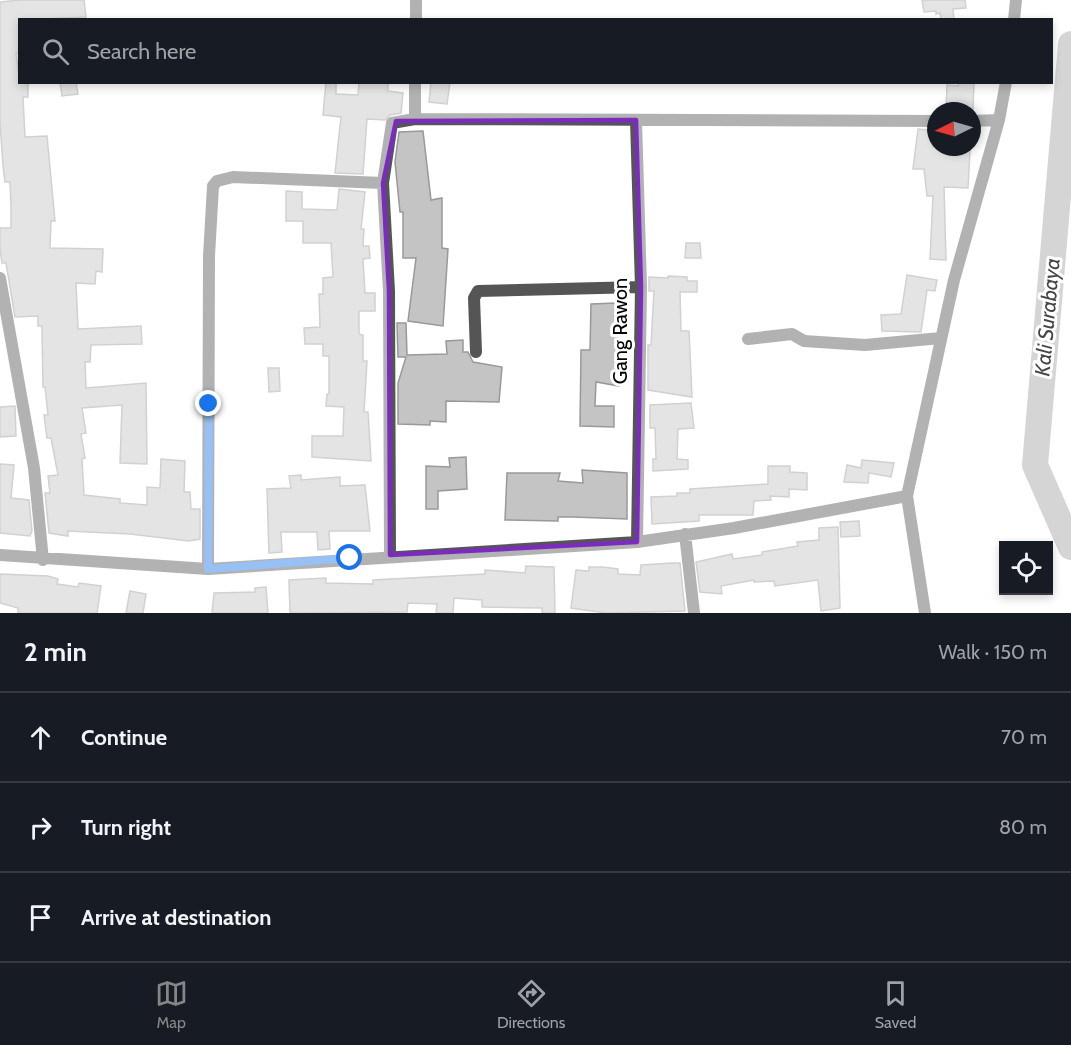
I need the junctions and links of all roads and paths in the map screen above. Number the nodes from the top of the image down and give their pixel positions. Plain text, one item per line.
1 (416, 0) edge
2 (1016, 0) edge
3 (416, 18) edge
4 (1014, 18) edge
5 (415, 84) edge
6 (1006, 84) edge
7 (415, 119) junction
8 (636, 120) junction
9 (999, 120) junction
10 (927, 121) edge
11 (981, 121) edge
12 (383, 183) junction
13 (0, 278) edge
14 (641, 287) junction
15 (941, 338) junction
16 (748, 339) dead end
17 (476, 352) dead end
18 (907, 496) junction
19 (685, 534) junction
20 (637, 542) junction
21 (0, 555) edge
22 (390, 555) junction
23 (43, 560) junction
24 (208, 569) junction
25 (694, 613) edge
26 (925, 613) edge

1 - 3 street
2 - 4 street
5 - 7 street
6 - 9 street
7 - 8 street
7 - 12 street
8 - 10 street
8 - 14 street, Gang Rawon
9 - 11 street
9 - 15 street
12 - 22 street
12 - 24 street
13 - 23 street
14 - 17 street
14 - 20 street, Gang Rawon
15 - 16 street
15 - 18 street
18 - 19 street
18 - 26 street
19 - 20 street
19 - 25 street
20 - 22 street
21 - 23 street
22 - 24 street
23 - 24 street

